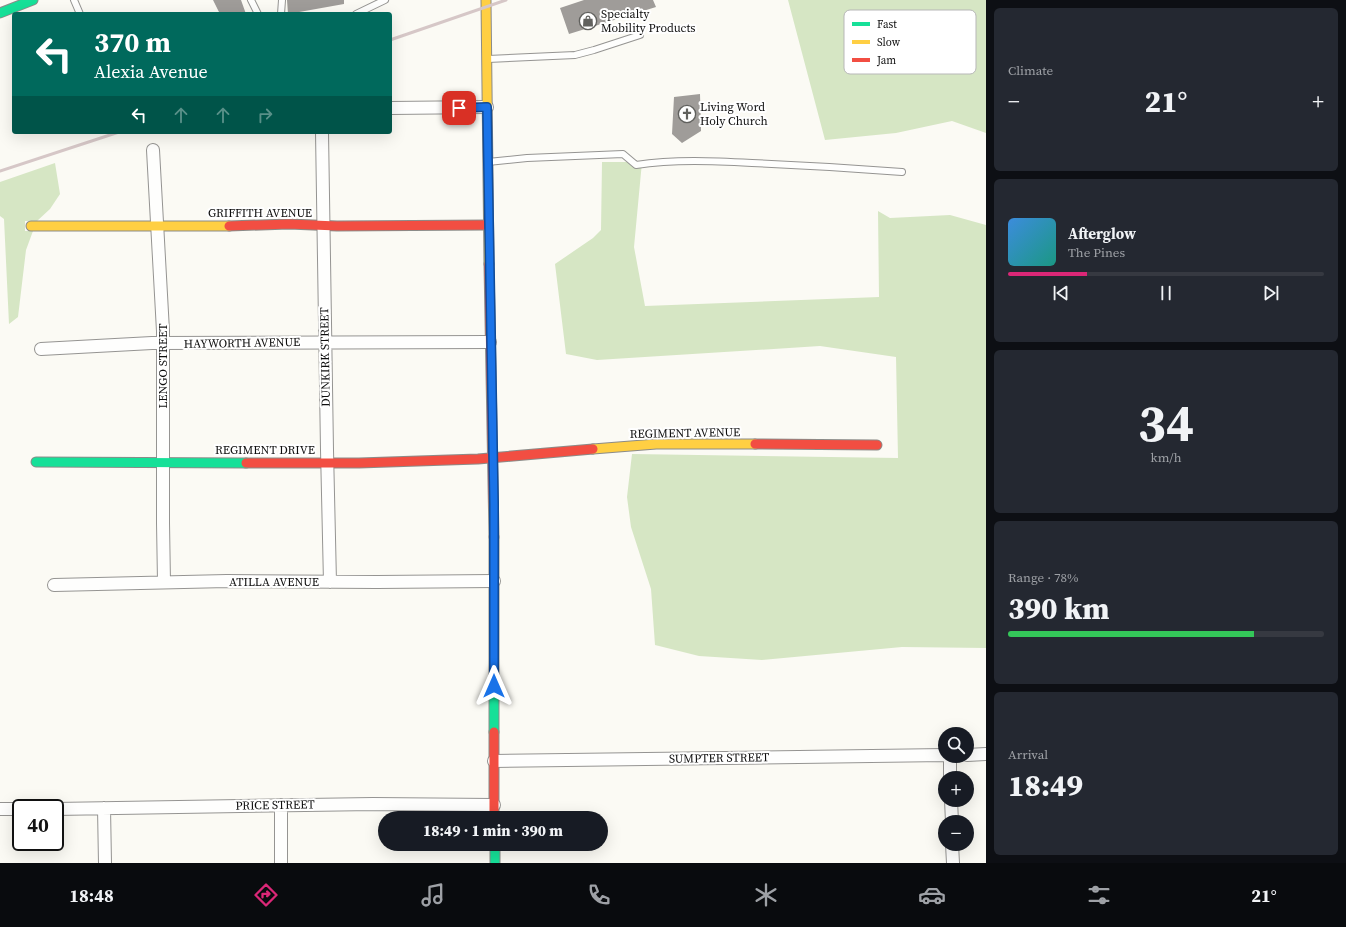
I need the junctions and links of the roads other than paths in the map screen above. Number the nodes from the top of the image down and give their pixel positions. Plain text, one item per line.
1 (74, 0) edge
2 (251, 0) edge
3 (282, 0) edge
4 (385, 0) edge
5 (486, 0) edge
6 (30, 4) edge
7 (79, 12) edge
8 (257, 12) edge
9 (281, 12) edge
10 (360, 12) edge
11 (0, 13) edge
12 (640, 35) dead end
13 (486, 59) junction
14 (487, 107) junction
15 (392, 108) edge
16 (322, 134) edge
17 (153, 150) dead end
18 (488, 162) junction
19 (902, 172) dead end
20 (158, 225) junction
21 (324, 225) junction
22 (488, 225) junction
23 (31, 226) dead end
24 (490, 342) junction
25 (325, 343) junction
26 (162, 344) junction
27 (42, 350) dead end
28 (877, 445) dead end
29 (493, 457) junction
30 (36, 462) dead end
31 (164, 462) junction
32 (327, 462) junction
33 (494, 581) junction
34 (164, 582) junction
35 (330, 582) junction
36 (54, 585) dead end
37 (986, 754) edge
38 (938, 755) edge
39 (974, 755) edge
40 (494, 761) junction
41 (281, 805) junction
42 (494, 805) junction
43 (64, 808) edge
44 (104, 808) junction
45 (0, 809) edge
46 (12, 809) edge
47 (494, 811) edge
48 (495, 851) edge
49 (952, 851) edge
50 (105, 863) edge
51 (281, 863) edge
52 (495, 863) edge
53 (953, 863) edge

1 - 7 lane
2 - 8 lane
3 - 9 lane
4 - 10 lane
5 - 13 main road
6 - 11 main road
12 - 13 lane
13 - 14 main road
14 - 15 street
14 - 18 main road
16 - 21 street, DUNKIRK STREET
17 - 20 street, LENGO STREET
18 - 19 lane
18 - 22 main road
20 - 21 main road, GRIFFITH AVENUE
20 - 23 main road, GRIFFITH AVENUE
20 - 26 street, LENGO STREET
21 - 22 main road, GRIFFITH AVENUE
21 - 25 street, DUNKIRK STREET
22 - 24 main road
24 - 25 street, HAYWORTH AVENUE
24 - 29 main road
25 - 26 street, HAYWORTH AVENUE
25 - 32 street, DUNKIRK STREET
26 - 27 street, HAYWORTH AVENUE
26 - 31 street, LENGO STREET
28 - 29 main road, REGIMENT AVENUE
29 - 32 main road, REGIMENT DRIVE
29 - 33 main road
30 - 31 main road, REGIMENT DRIVE
31 - 32 main road, REGIMENT DRIVE
31 - 34 street, LENGO STREET
32 - 35 street, DUNKIRK STREET
33 - 35 street, ATILLA AVENUE
33 - 40 main road
34 - 35 street, ATILLA AVENUE
34 - 36 street, ATILLA AVENUE
37 - 39 street
38 - 40 street, SUMPTER STREET
40 - 42 main road
41 - 42 street, PRICE STREET
41 - 44 street, PRICE STREET
41 - 51 street
42 - 47 main road
43 - 44 street, PRICE STREET
44 - 50 street
45 - 46 street
48 - 52 main road
49 - 53 street

